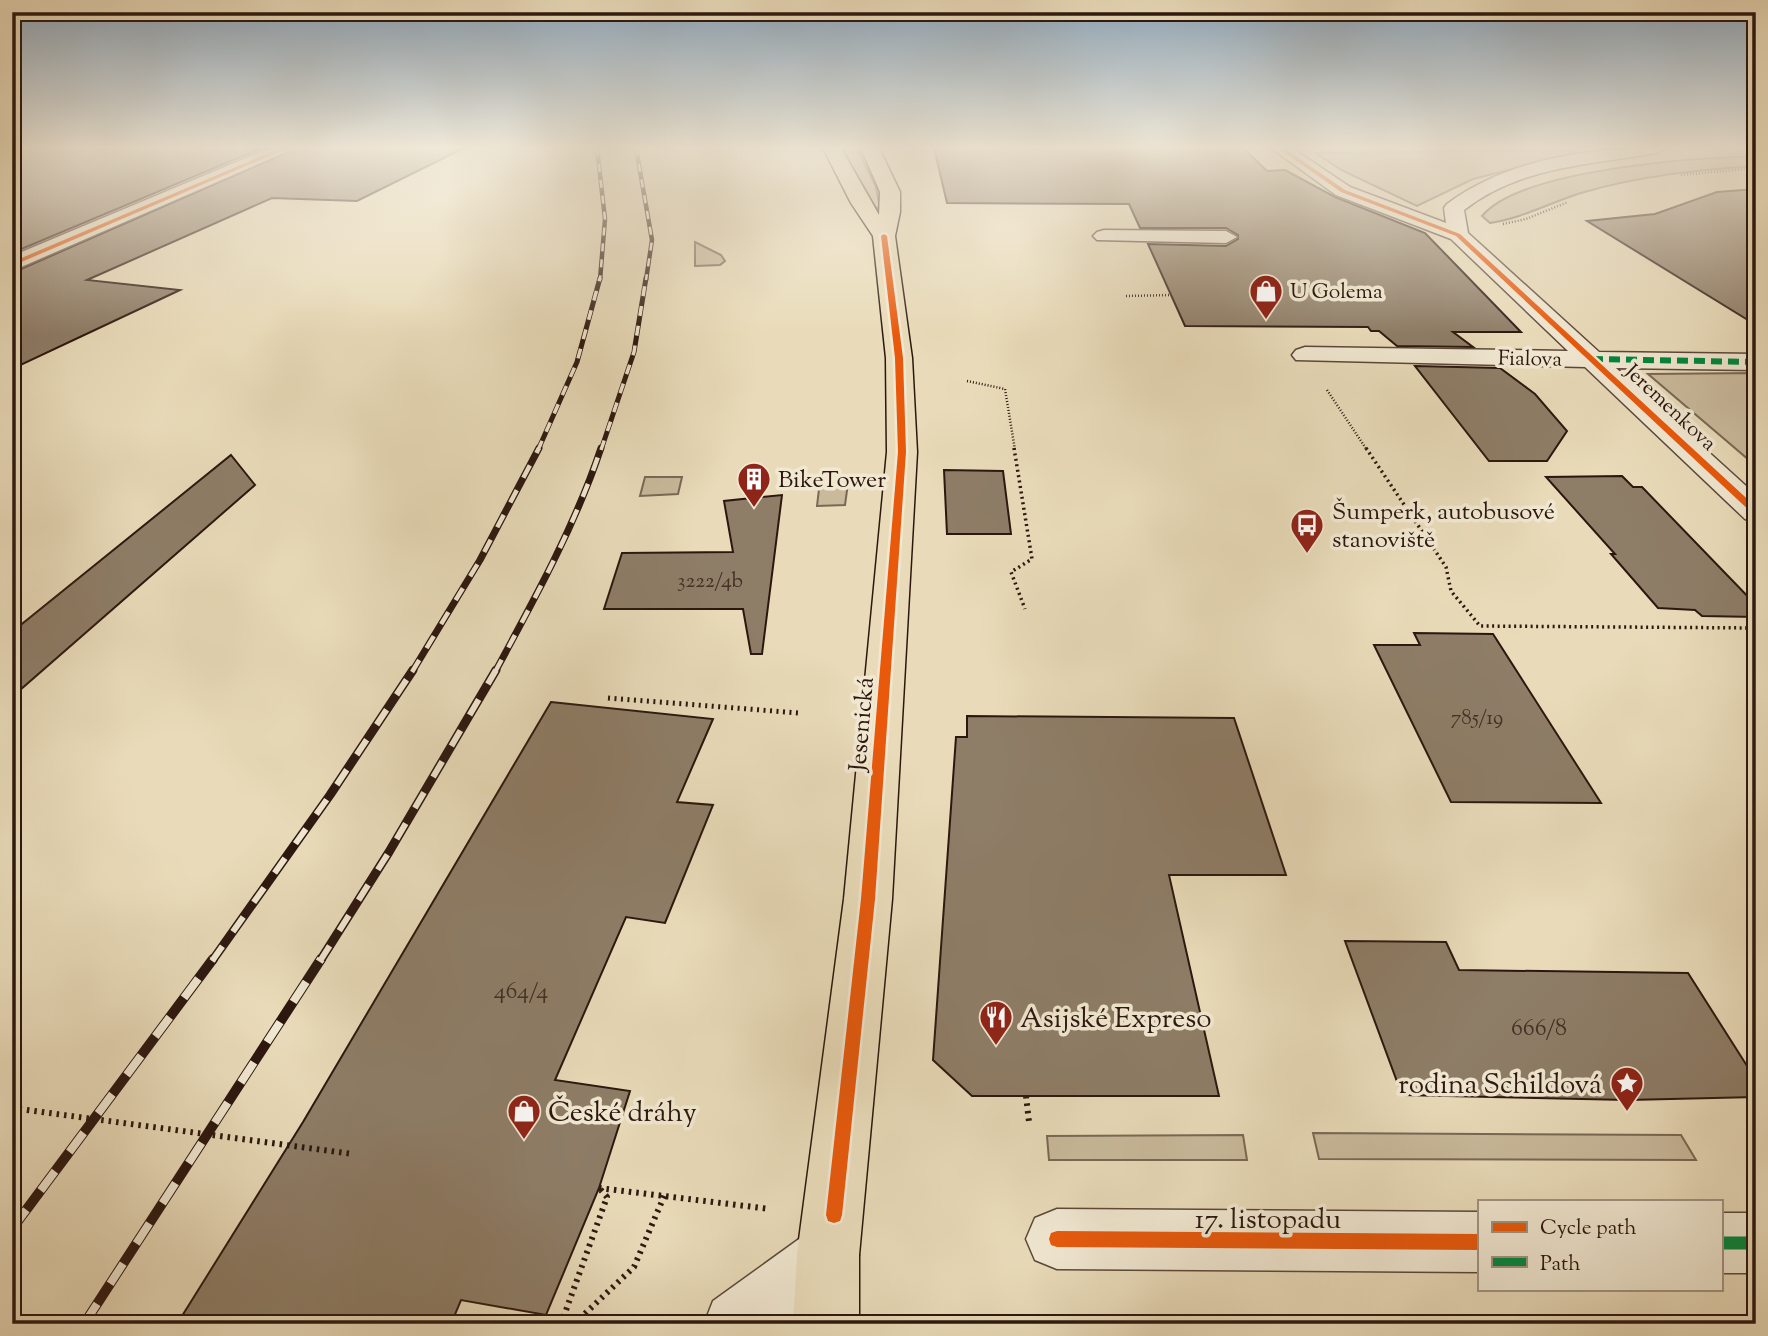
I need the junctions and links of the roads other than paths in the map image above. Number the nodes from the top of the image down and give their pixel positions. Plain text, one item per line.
1 (139, 210) edge
2 (866, 210) edge
3 (890, 210) edge
4 (1394, 210) edge
5 (1454, 210) edge
6 (1458, 235) junction
7 (884, 236) junction
8 (1104, 236) dead end
9 (1226, 237) dead end
10 (12, 264) edge
11 (1305, 355) dead end
12 (1592, 359) junction
13 (1756, 362) edge
14 (1756, 512) edge
15 (1057, 1239) dead end
16 (1478, 1242) edge
17 (1722, 1243) edge
18 (1756, 1243) edge
19 (828, 1255) junction
20 (736, 1324) edge
21 (826, 1324) edge

1 - 10 street
2 - 7 main road, Jesenická
3 - 7 main road, Jesenická
4 - 6 street
5 - 6 street
6 - 12 street, Jeremenkova
7 - 19 main road, Jesenická
8 - 9 street
11 - 12 street, Fialova
12 - 13 street, Fialova
12 - 14 street, Jeremenkova
15 - 16 street, 17. listopadu
17 - 18 street
19 - 20 street
19 - 21 main road, Jesenická

